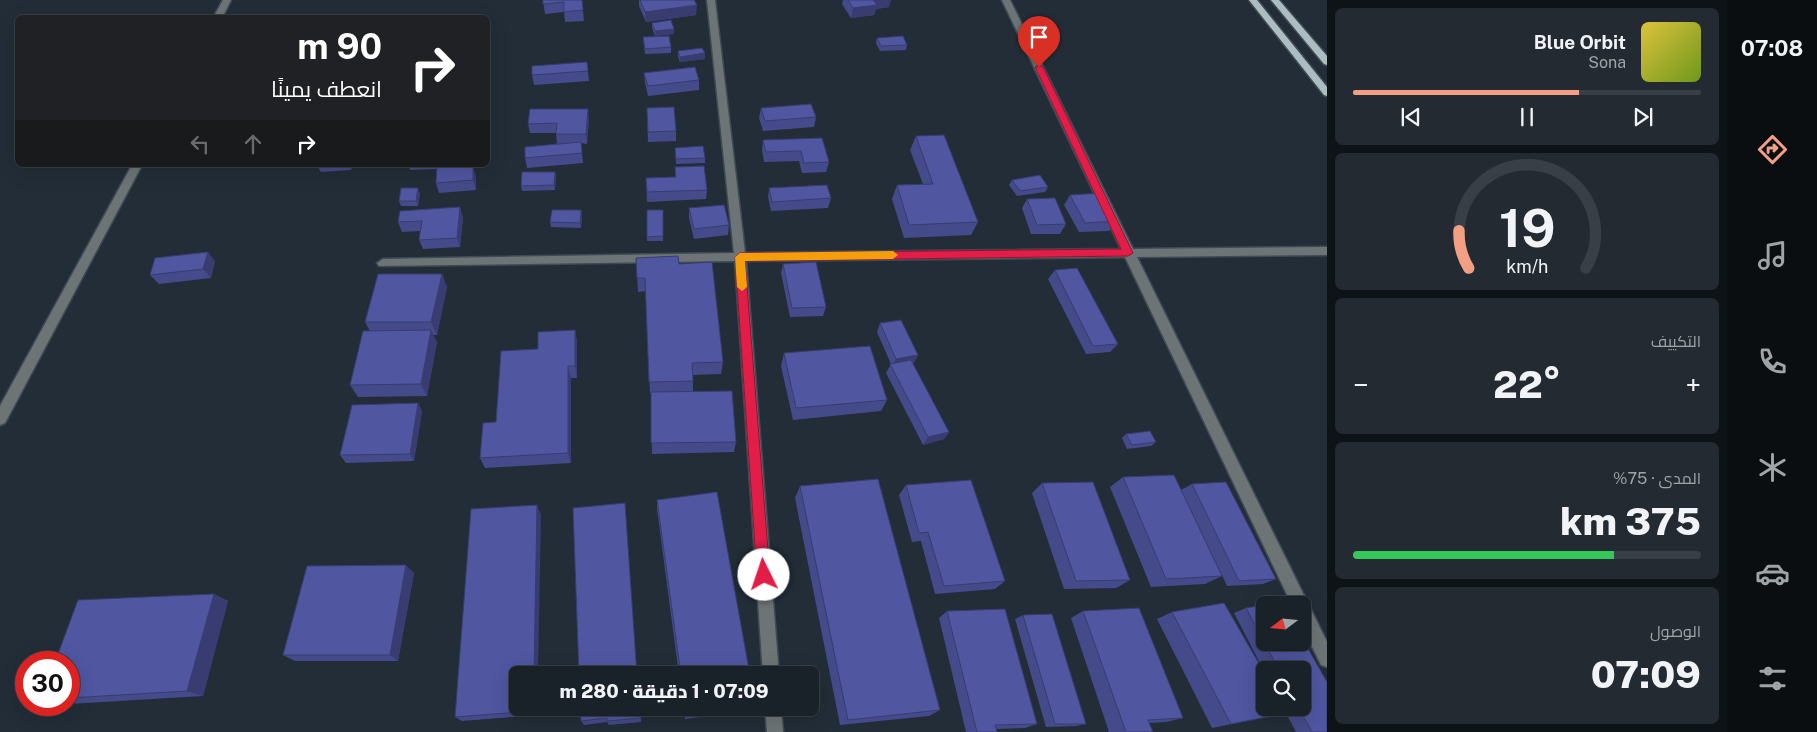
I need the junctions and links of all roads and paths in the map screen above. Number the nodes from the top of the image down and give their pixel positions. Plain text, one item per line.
1 (227, 0) edge
2 (710, 0) edge
3 (1006, 0) edge
4 (1253, 0) edge
5 (1275, 0) edge
6 (219, 15) edge
7 (1327, 62) edge
8 (1327, 93) edge
9 (136, 167) edge
10 (1327, 251) edge
11 (1128, 253) junction
12 (740, 257) junction
13 (383, 263) dead end
14 (0, 419) edge
15 (1296, 596) edge
16 (1311, 627) edge
17 (1327, 659) edge
18 (770, 666) edge
19 (774, 716) edge
20 (775, 732) edge

1 - 6 street
2 - 12 street
3 - 11 street
4 - 8 main road
5 - 7 main road
9 - 14 street
10 - 11 street
11 - 12 street
11 - 15 street
12 - 13 street
12 - 18 street
16 - 17 street
19 - 20 street

